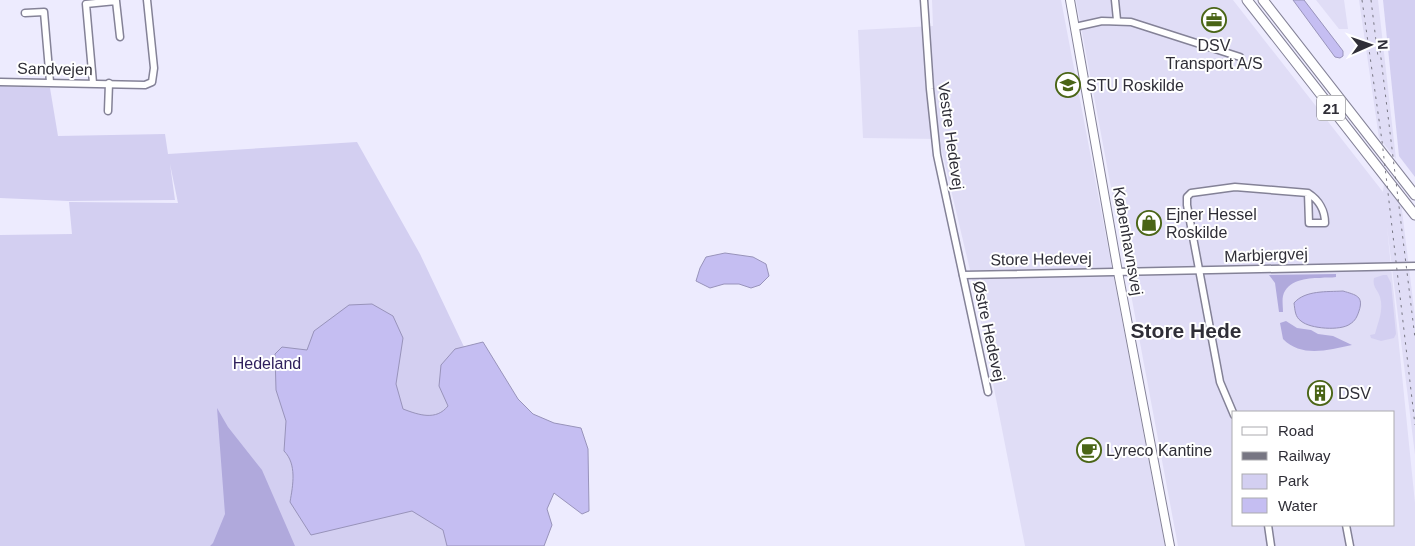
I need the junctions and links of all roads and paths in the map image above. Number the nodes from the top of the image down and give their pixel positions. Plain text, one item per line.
1 (147, 0) edge
2 (924, 0) edge
3 (1070, 0) edge
4 (1115, 0) edge
5 (1247, 0) edge
6 (1263, 0) edge
7 (25, 13) dead end
8 (1117, 20) junction
9 (1075, 27) junction
10 (120, 37) dead end
11 (1240, 57) dead end
12 (0, 82) edge
13 (50, 82) junction
14 (93, 83) junction
15 (109, 83) junction
16 (108, 111) dead end
17 (1308, 194) junction
18 (1415, 195) edge
19 (1415, 216) edge
20 (1415, 266) edge
21 (1199, 271) junction
22 (1118, 272) junction
23 (963, 275) junction
24 (988, 392) dead end
25 (1232, 411) edge
26 (1268, 526) edge
27 (1346, 526) edge
28 (1170, 546) edge
29 (1271, 546) edge
30 (1350, 546) edge

1 - 15 street, Sandvejen
2 - 23 street, Vestre Hedevej
3 - 9 main road, Københavnsvej
4 - 8 street
5 - 19 highway, 21
6 - 18 highway, 21
7 - 13 street
8 - 9 street
8 - 11 street
9 - 22 main road, Københavnsvej
10 - 14 street
12 - 13 street, Sandvejen
13 - 14 street, Sandvejen
14 - 15 street, Sandvejen
15 - 16 street, Sandvejen
17 - 17 street
17 - 21 street
20 - 21 street, Marbjergvej
21 - 22 street, Marbjergvej
21 - 25 street
22 - 23 street, Store Hedevej
22 - 28 main road, Københavnsvej
23 - 24 street, Østre Hedevej
26 - 29 street
27 - 30 street

